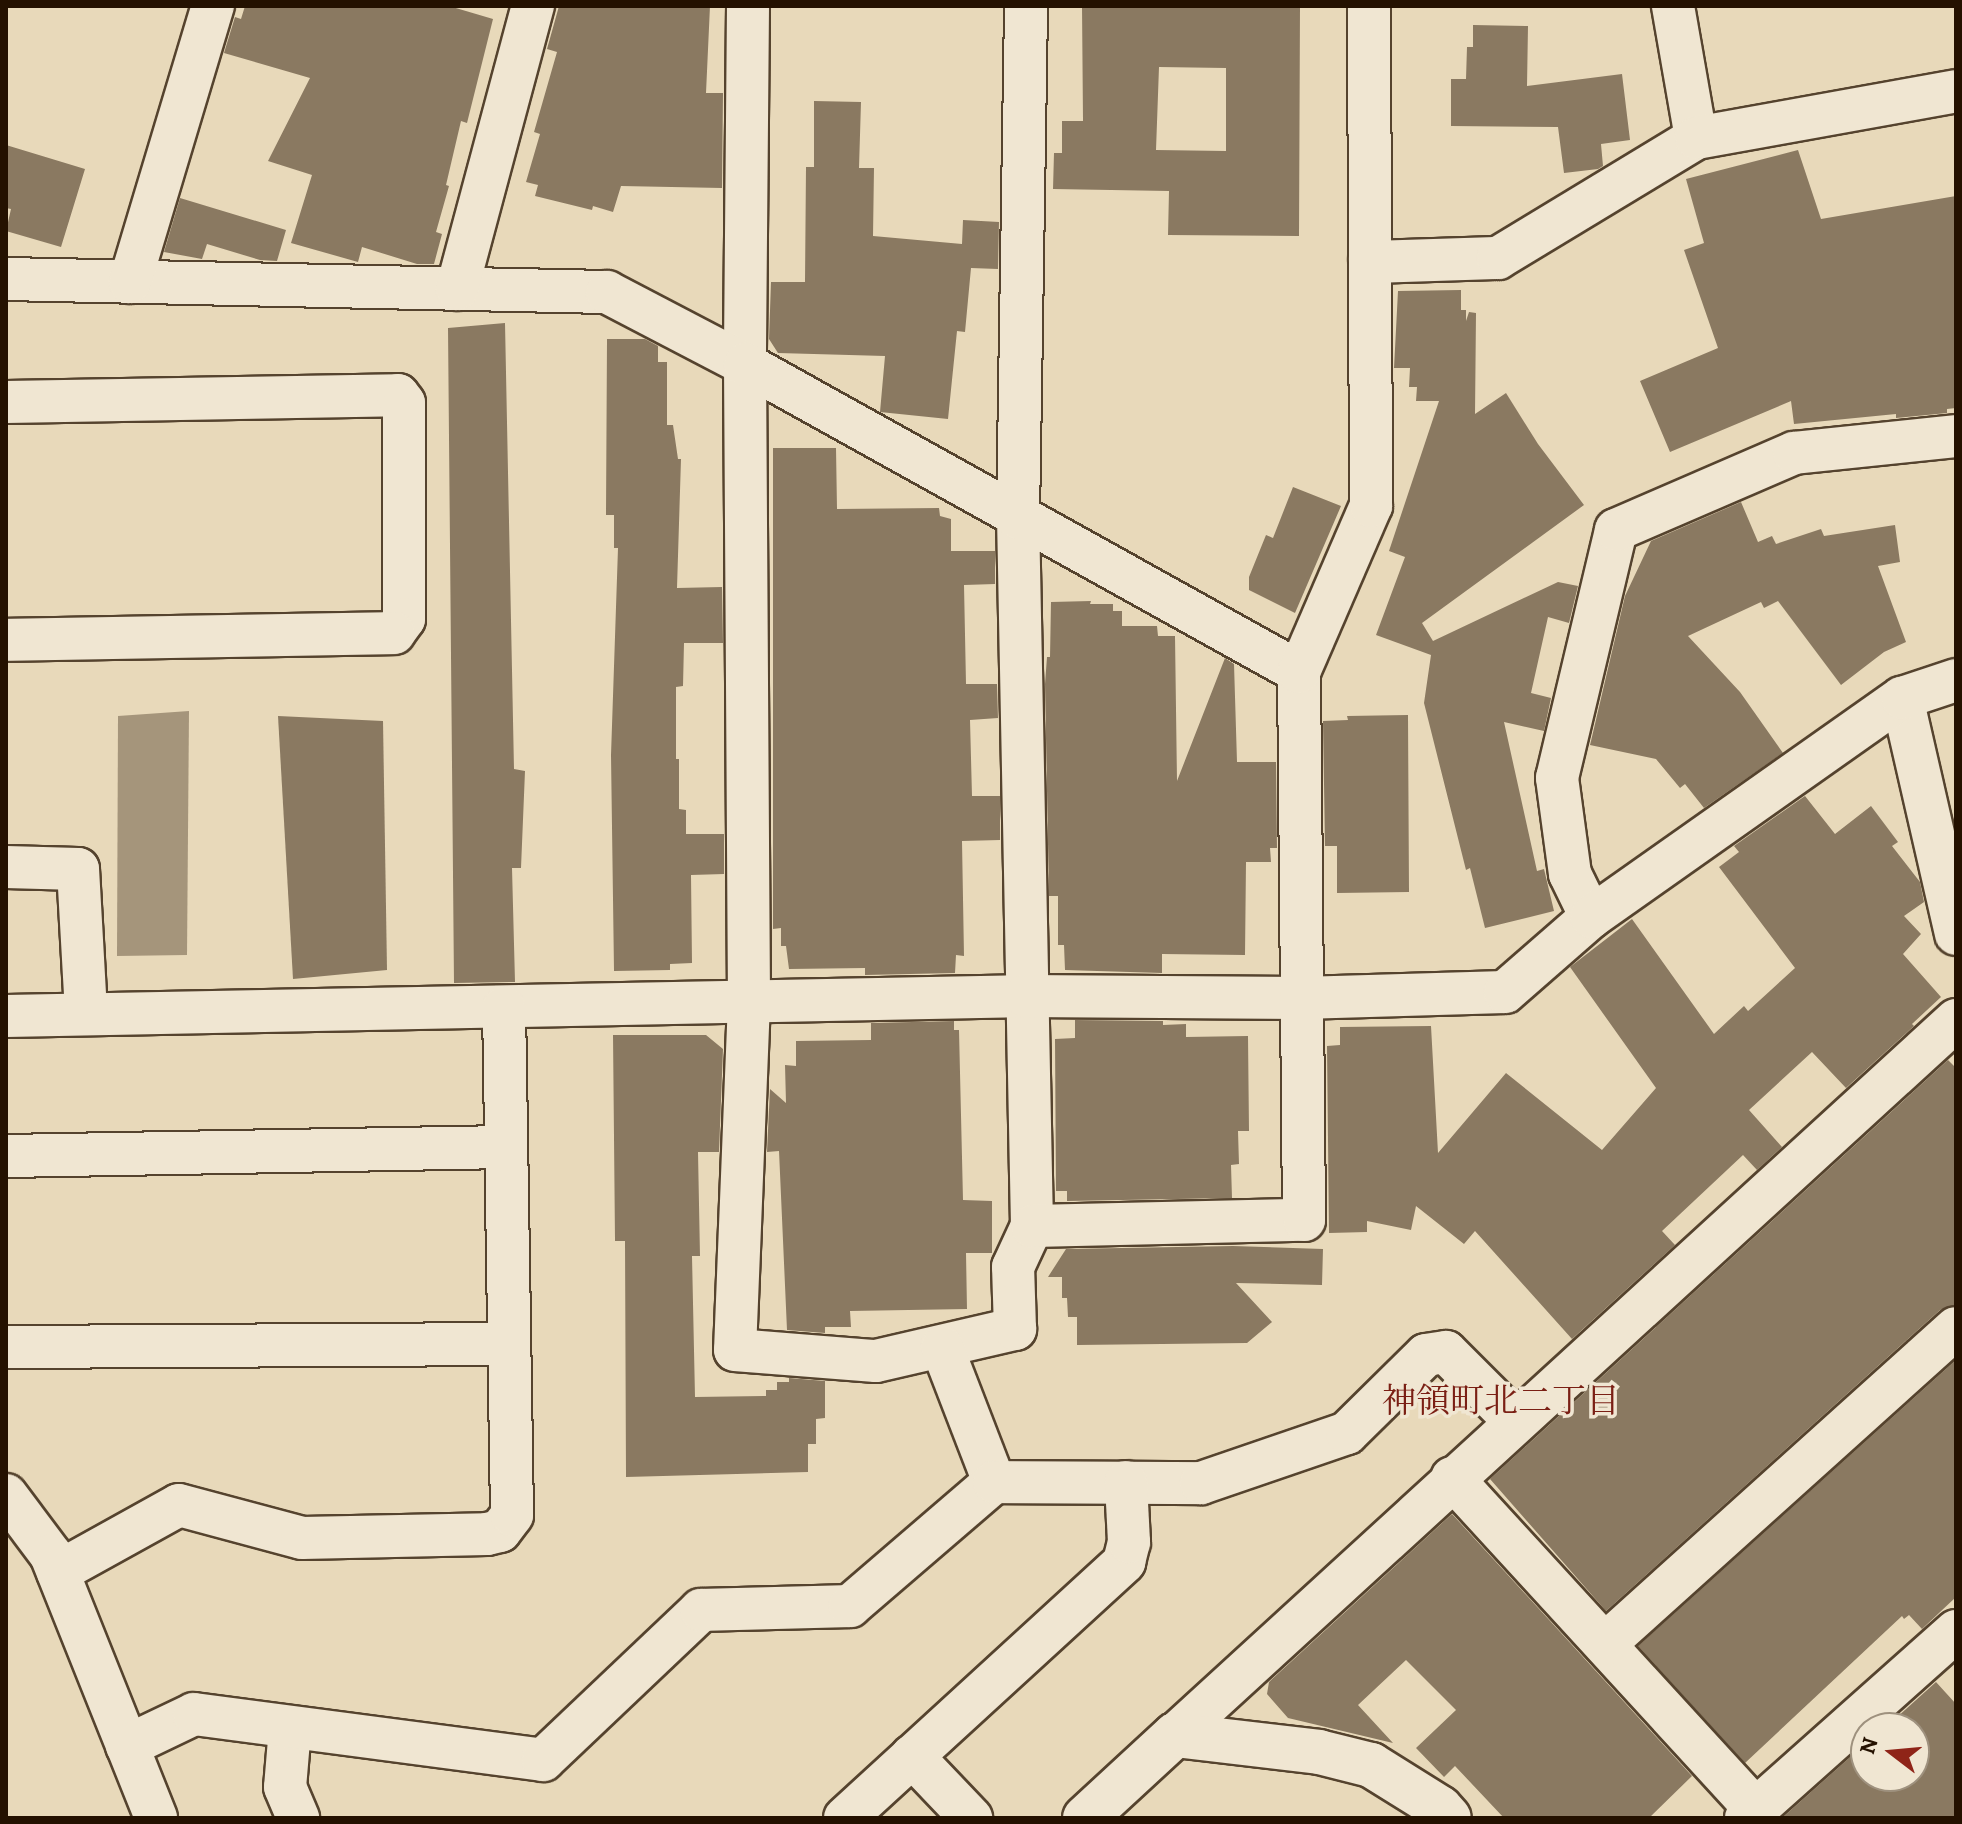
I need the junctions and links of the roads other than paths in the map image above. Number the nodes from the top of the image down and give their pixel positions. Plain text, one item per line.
1 (213, 6) edge
2 (533, 6) edge
3 (748, 6) edge
4 (1026, 6) edge
5 (1369, 6) edge
6 (1673, 6) edge
7 (1956, 91) edge
8 (1696, 138) junction
9 (1370, 262) junction
10 (6, 279) edge
11 (130, 282) junction
12 (457, 289) junction
13 (745, 364) junction
14 (6, 402) edge
15 (1956, 436) edge
16 (1018, 518) junction
17 (6, 640) edge
18 (1299, 672) junction
19 (1956, 680) edge
20 (1902, 698) junction
21 (6, 867) edge
22 (1591, 917) junction
23 (1956, 934) edge
24 (1025, 996) junction
25 (1301, 998) junction
26 (749, 1002) junction
27 (504, 1007) junction
28 (86, 1014) junction
29 (6, 1016) edge
30 (1956, 1020) edge
31 (506, 1147) junction
32 (6, 1156) edge
33 (1032, 1226) junction
34 (1956, 1328) edge
35 (509, 1344) junction
36 (6, 1347) edge
37 (942, 1347) junction
38 (1515, 1421) junction
39 (1452, 1478) junction
40 (994, 1482) junction
41 (1126, 1482) junction
42 (6, 1495) edge
43 (58, 1572) junction
44 (1956, 1631) edge
45 (1605, 1644) junction
46 (290, 1728) junction
47 (1175, 1735) junction
48 (127, 1746) junction
49 (912, 1756) junction
50 (1750, 1814) edge
51 (156, 1818) edge
52 (298, 1818) edge
53 (845, 1818) edge
54 (971, 1818) edge
55 (1085, 1818) edge
56 (1449, 1818) edge

1 - 11 street
2 - 12 street
3 - 13 street
4 - 16 street
5 - 9 street
6 - 8 street
7 - 8 street
8 - 9 street
9 - 18 street
10 - 11 street
11 - 12 street
12 - 13 street
13 - 16 street
13 - 26 street
14 - 17 street
15 - 22 street
16 - 18 street
16 - 24 street
18 - 25 street
19 - 20 street
20 - 22 street
20 - 23 street
21 - 28 street
22 - 25 street
24 - 25 street
24 - 26 street
24 - 33 street
25 - 33 street
26 - 27 street
26 - 37 street
27 - 28 street
27 - 31 street
28 - 29 street
30 - 38 street
31 - 32 street
31 - 35 street
33 - 37 street
34 - 45 street
35 - 36 street
35 - 43 street
37 - 40 street
38 - 39 street
38 - 41 street
39 - 45 street
39 - 47 street
40 - 41 street
40 - 46 street
41 - 49 street
42 - 43 street
43 - 48 street
44 - 50 street
45 - 50 street
46 - 48 street
46 - 52 street
47 - 55 street
47 - 56 street
48 - 51 street
49 - 53 street
49 - 54 street

